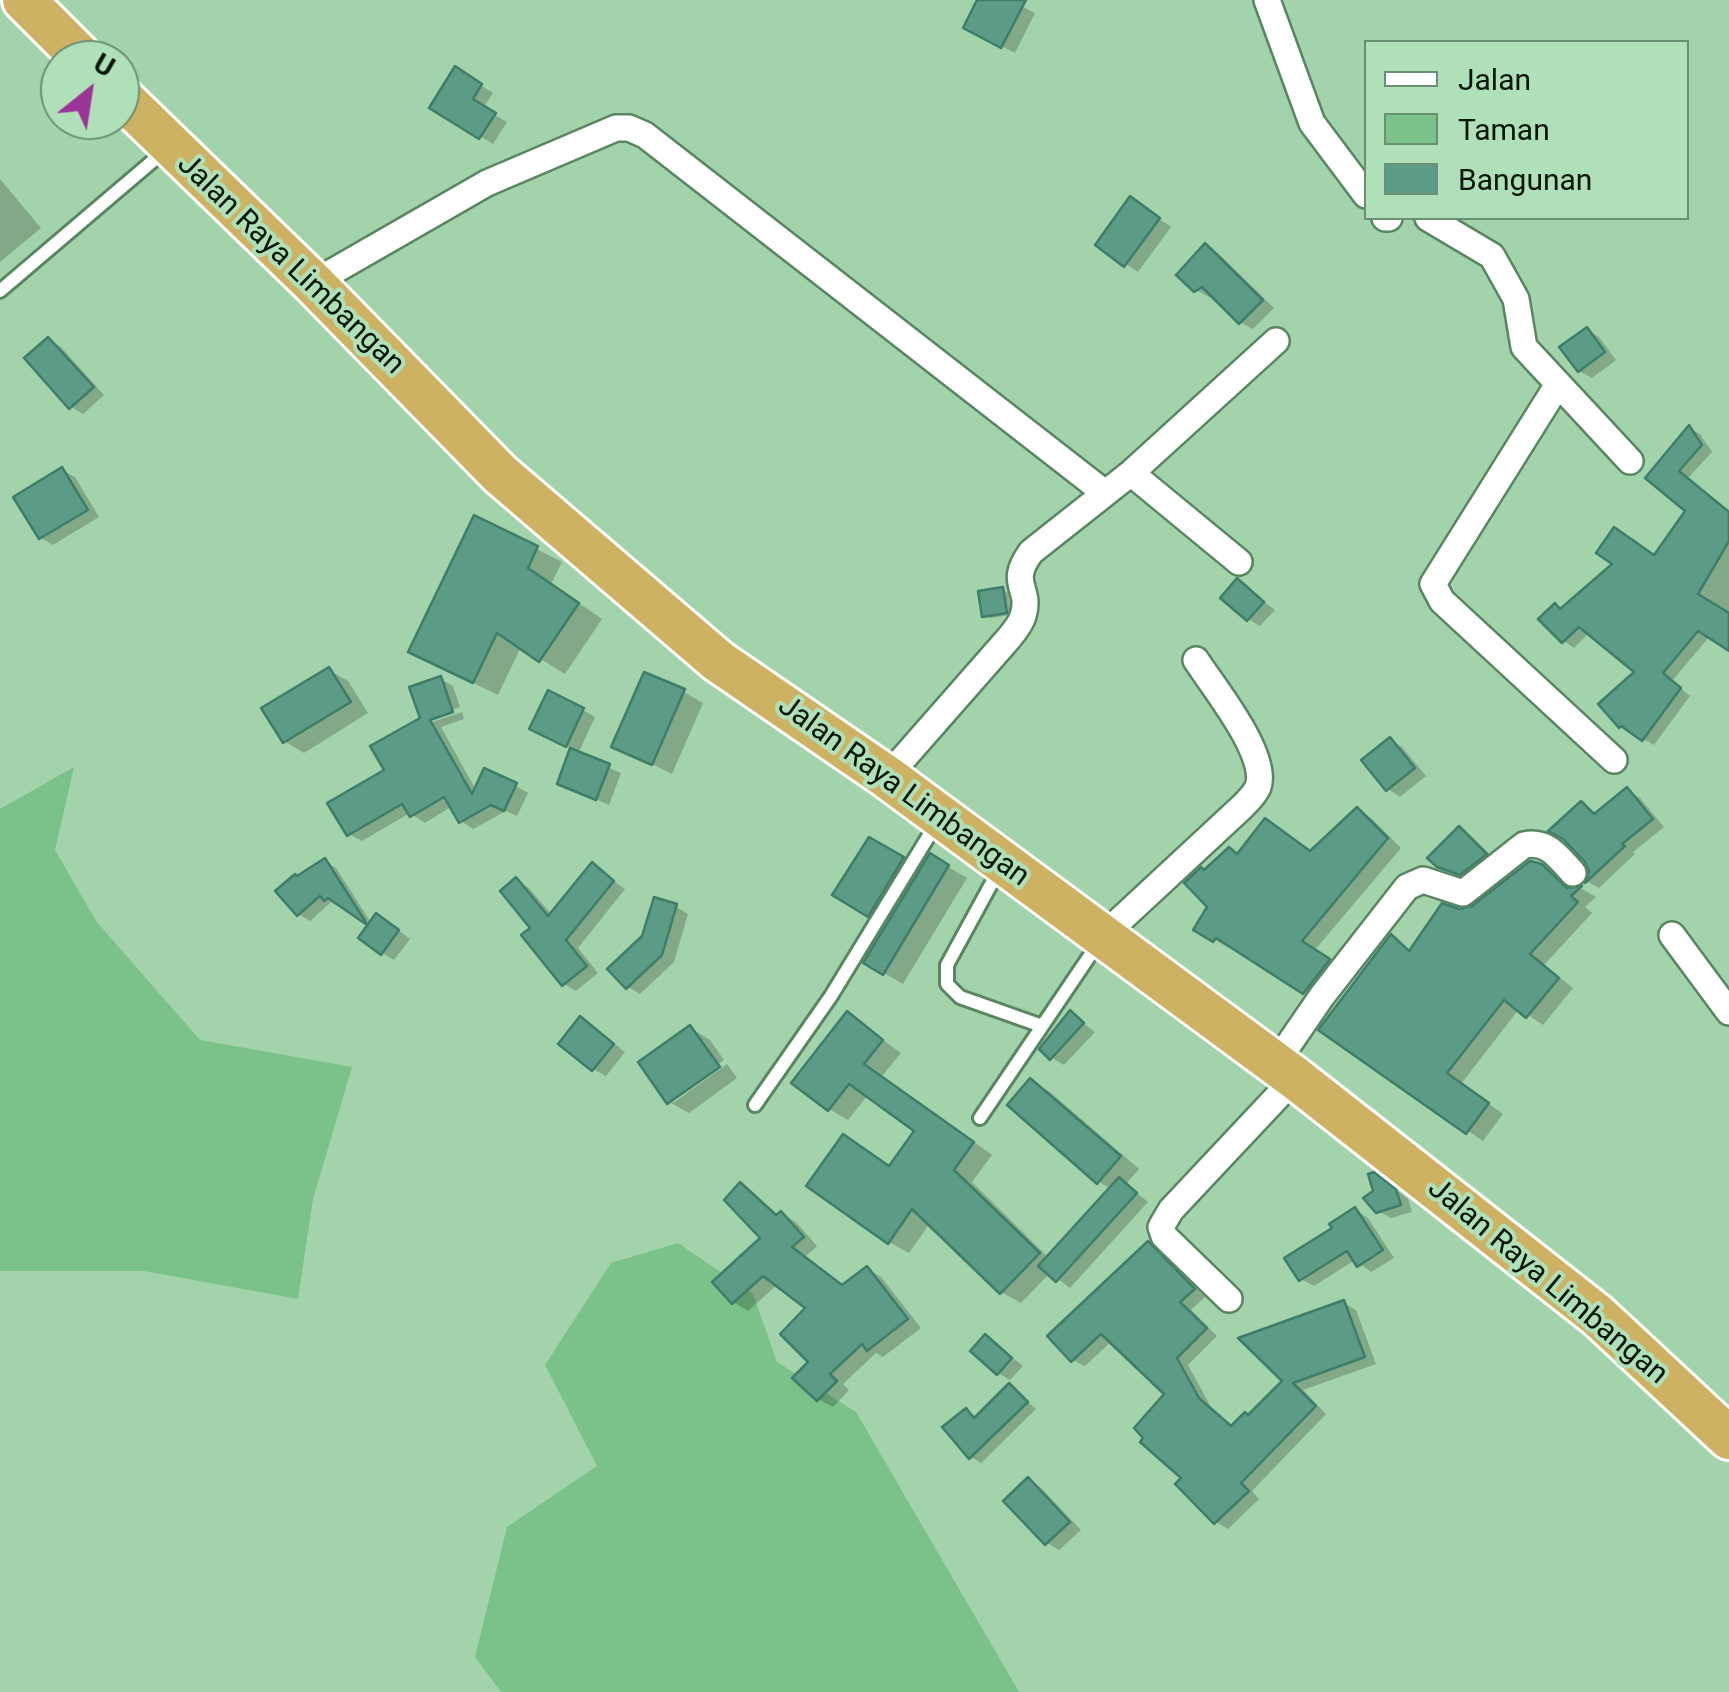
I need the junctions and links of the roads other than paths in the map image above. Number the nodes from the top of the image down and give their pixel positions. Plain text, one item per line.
1 (24, 0) edge
2 (1267, 0) edge
3 (64, 40) edge
4 (140, 116) edge
5 (170, 147) junction
6 (1364, 192) edge
7 (1431, 220) edge
8 (313, 283) junction
9 (0, 291) edge
10 (1276, 341) dead end
11 (1558, 386) junction
12 (1630, 461) dead end
13 (1131, 472) junction
14 (1106, 493) junction
15 (1239, 562) dead end
16 (1196, 660) dead end
17 (1614, 760) dead end
18 (887, 777) junction
19 (940, 817) junction
20 (1002, 864) junction
21 (1573, 873) dead end
22 (1103, 936) junction
23 (1672, 936) dead end
24 (1729, 1012) edge
25 (1042, 1026) junction
26 (1285, 1071) junction
27 (755, 1106) dead end
28 (980, 1118) dead end
29 (1229, 1299) dead end
30 (1729, 1438) edge

1 - 3 highway
2 - 6 street
4 - 5 highway, Jalan Raya Limbangan
5 - 8 highway, Jalan Raya Limbangan
5 - 9 lane
7 - 11 street
8 - 14 street
8 - 18 highway, Jalan Raya Limbangan
10 - 13 street
11 - 12 street
11 - 17 street
13 - 14 street
13 - 15 street
14 - 18 street
16 - 22 street
18 - 19 highway, Jalan Raya Limbangan
19 - 20 highway, Jalan Raya Limbangan
19 - 27 lane
20 - 22 highway, Jalan Raya Limbangan
20 - 25 lane
21 - 26 street
22 - 25 lane
22 - 26 highway, Jalan Raya Limbangan
23 - 24 street
25 - 28 lane
26 - 29 street
26 - 30 highway, Jalan Raya Limbangan

